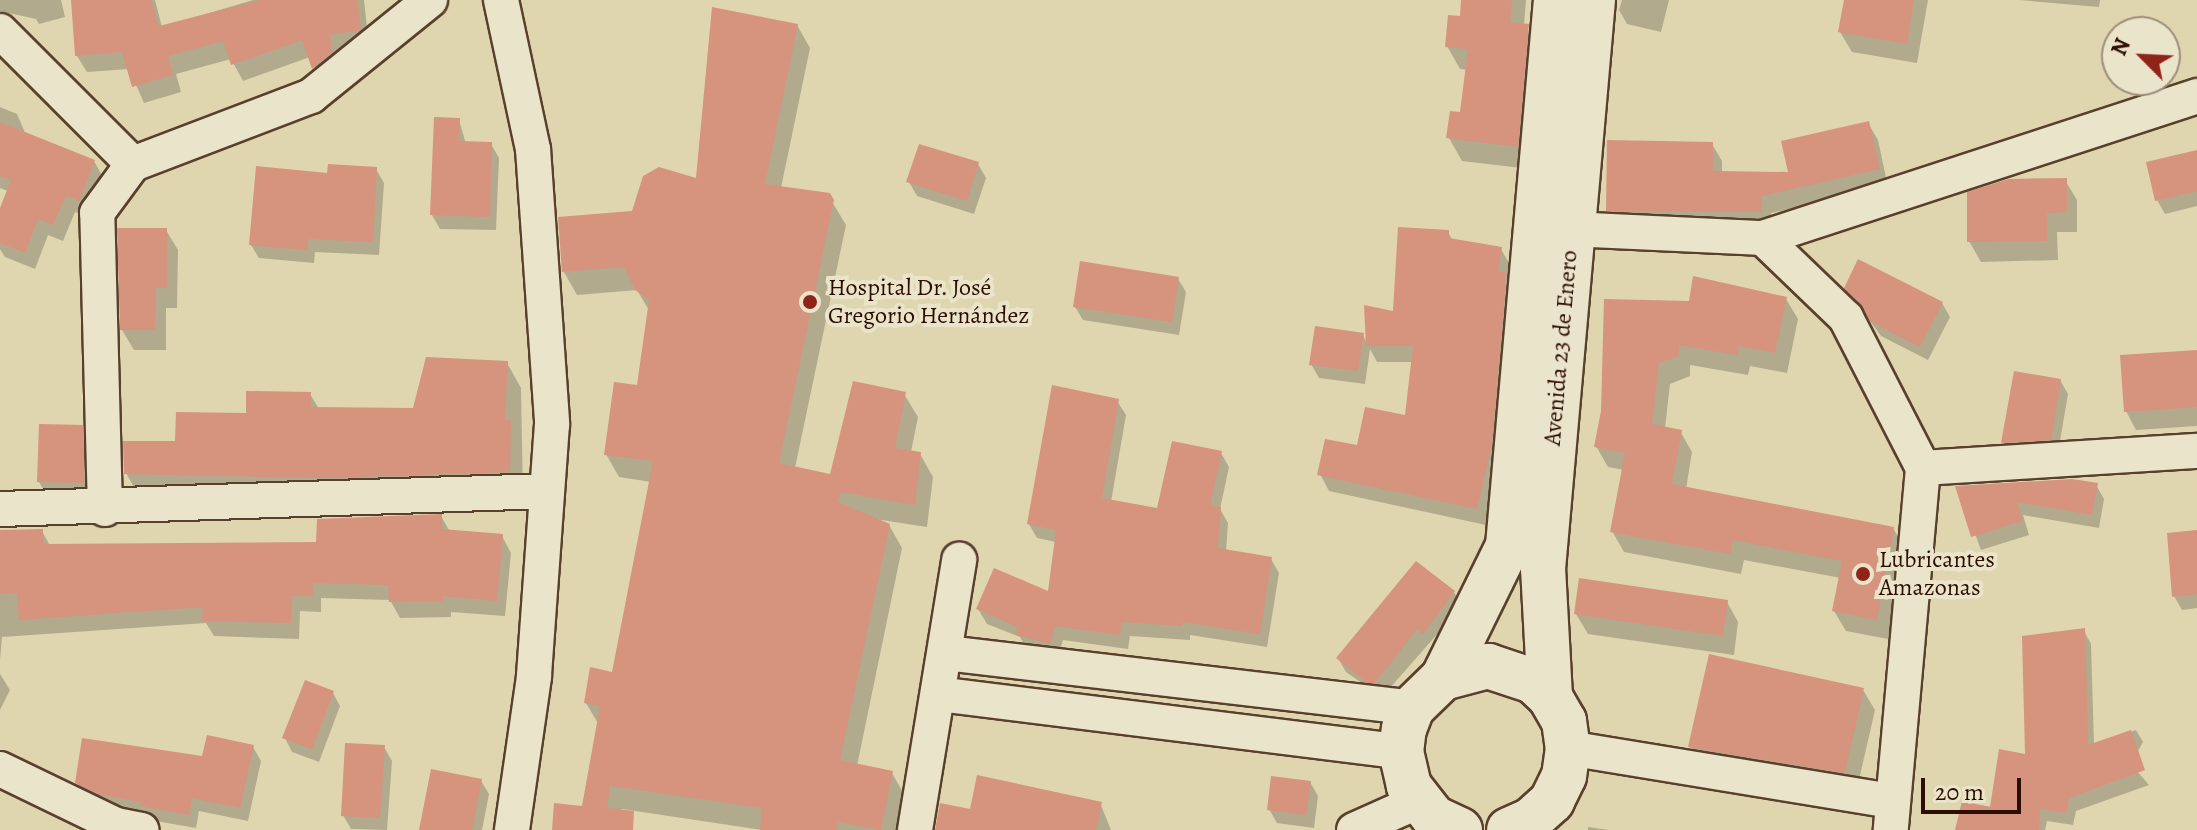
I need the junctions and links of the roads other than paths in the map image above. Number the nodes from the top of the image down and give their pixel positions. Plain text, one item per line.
1 (430, 0) edge
2 (501, 0) edge
3 (1556, 0) edge
4 (1593, 0) edge
5 (0, 31) edge
6 (2197, 96) edge
7 (133, 164) junction
8 (1570, 229) junction
9 (1763, 238) junction
10 (2197, 451) edge
11 (1923, 468) junction
12 (547, 491) junction
13 (0, 509) edge
14 (105, 509) junction
15 (959, 560) dead end
16 (946, 653) junction
17 (1443, 678) junction
18 (938, 694) junction
19 (1550, 697) junction
20 (1412, 708) junction
21 (1568, 748) junction
22 (1401, 752) junction
23 (0, 769) edge
24 (1890, 815) edge
25 (1442, 821) edge
26 (142, 830) edge
27 (512, 830) edge
28 (915, 830) edge
29 (1354, 830) edge
30 (1509, 830) edge

1 - 7 street
2 - 12 street
3 - 17 main road, Avenida 23 de Enero
4 - 8 main road, Avenida 23 de Enero
5 - 7 street
6 - 9 street
7 - 14 street
8 - 9 street
8 - 19 main road, Avenida 23 de Enero
9 - 11 street
10 - 11 street
11 - 24 street
12 - 14 street
12 - 27 street
13 - 14 street
15 - 16 street
16 - 18 street
16 - 20 street
17 - 19 main road
17 - 20 main road, Avenida 23 de Enero
18 - 22 street
18 - 28 street
19 - 21 main road, Avenida 23 de Enero
20 - 22 main road
21 - 24 street
21 - 30 main road, Avenida 23 de Enero
22 - 25 main road
23 - 26 street
25 - 29 street

